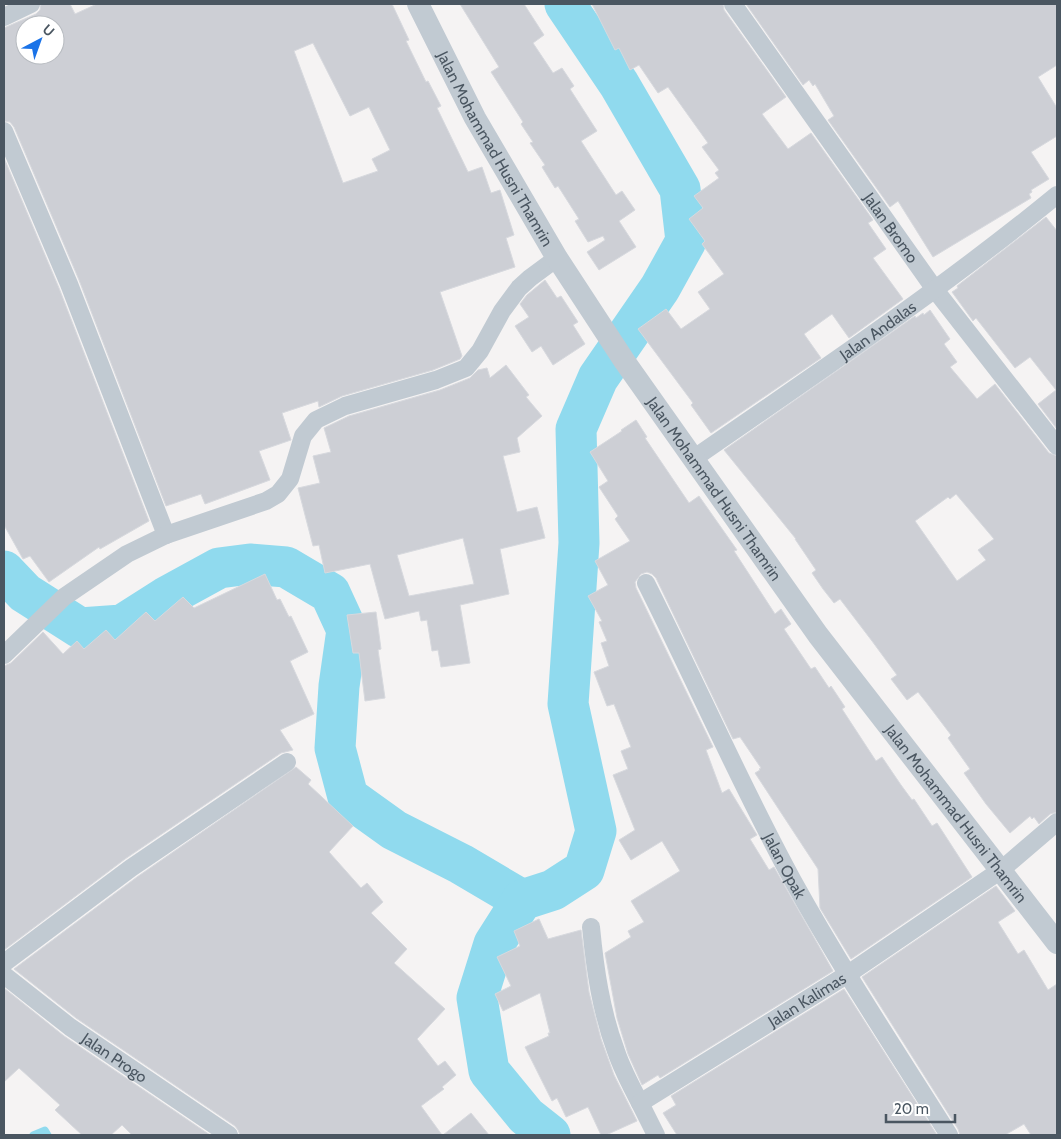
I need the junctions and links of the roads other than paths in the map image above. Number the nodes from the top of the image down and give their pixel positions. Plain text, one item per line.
1 (31, 4) edge
2 (418, 4) edge
3 (733, 4) edge
4 (4, 16) edge
5 (4, 131) edge
6 (1057, 195) edge
7 (558, 258) junction
8 (936, 290) junction
9 (1057, 446) edge
10 (694, 459) junction
11 (166, 535) junction
12 (646, 583) dead end
13 (4, 655) edge
14 (287, 762) dead end
15 (1057, 822) edge
16 (1001, 870) junction
17 (591, 927) dead end
18 (1057, 943) edge
19 (4, 962) edge
20 (848, 974) junction
21 (4, 975) edge
22 (640, 1103) junction
23 (229, 1135) edge
24 (656, 1135) edge
25 (949, 1135) edge

1 - 4 street
2 - 7 street, Jalan Mohammad Husni Thamrin
3 - 8 street, Jalan Bromo
5 - 11 street
6 - 8 street, Jalan Andalas
7 - 10 street, Jalan Mohammad Husni Thamrin
7 - 11 street
8 - 9 street, Jalan Bromo
8 - 10 street, Jalan Andalas
10 - 16 street, Jalan Mohammad Husni Thamrin
11 - 13 street
12 - 20 street, Jalan Opak
14 - 19 street
15 - 16 street, Jalan Kalimas
16 - 18 street, Jalan Mohammad Husni Thamrin
16 - 20 street, Jalan Kalimas
17 - 22 street
20 - 22 street, Jalan Kalimas
20 - 25 street, Jalan Opak
21 - 23 street, Jalan Progo
22 - 24 street

